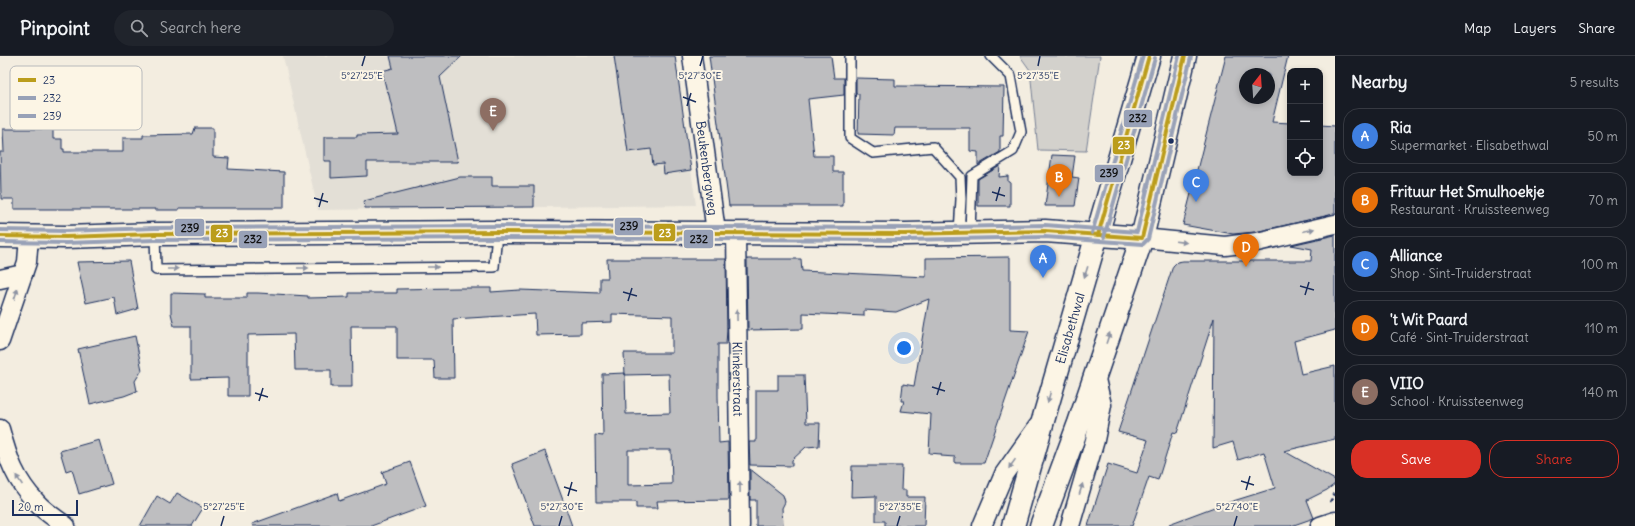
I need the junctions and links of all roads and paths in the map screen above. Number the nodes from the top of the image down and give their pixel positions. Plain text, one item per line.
1 (692, 56) edge
2 (850, 56) edge
3 (992, 56) edge
4 (1149, 56) edge
5 (1186, 56) edge
6 (1335, 224) edge
7 (497, 232) junction
8 (726, 232) junction
9 (965, 233) junction
10 (155, 234) junction
11 (1098, 235) junction
12 (0, 236) edge
13 (29, 237) junction
14 (1142, 238) junction
15 (23, 274) junction
16 (0, 279) edge
17 (0, 341) edge
18 (1095, 375) junction
19 (1042, 421) junction
20 (0, 429) edge
21 (1335, 521) edge
22 (66, 526) edge
23 (740, 526) edge
24 (982, 526) edge
25 (1013, 526) edge
26 (1041, 526) edge
27 (1070, 526) edge
28 (1320, 526) edge

1 - 8 street, Beukenbergweg
2 - 9 lane
3 - 9 lane
4 - 11 main road, Elisabethwal
5 - 14 main road
14 -> 6 street
7 - 8 main road
7 - 10 main road
10 -> 7 lane
8 - 9 main road
23 -> 8 street, Klinkerstraat
9 - 11 main road
10 - 13 main road
11 - 14 main road
11 -> 19 main road, Elisabethwal
12 - 13 main road
13 - 15 street
18 -> 14 main road
15 - 16 street
17 -> 15 street
18 - 26 main road
27 -> 18 street
19 -> 24 street, Elisabethwal
19 - 25 main road, Elisabethwal
22 -> 20 street
21 - 28 street

